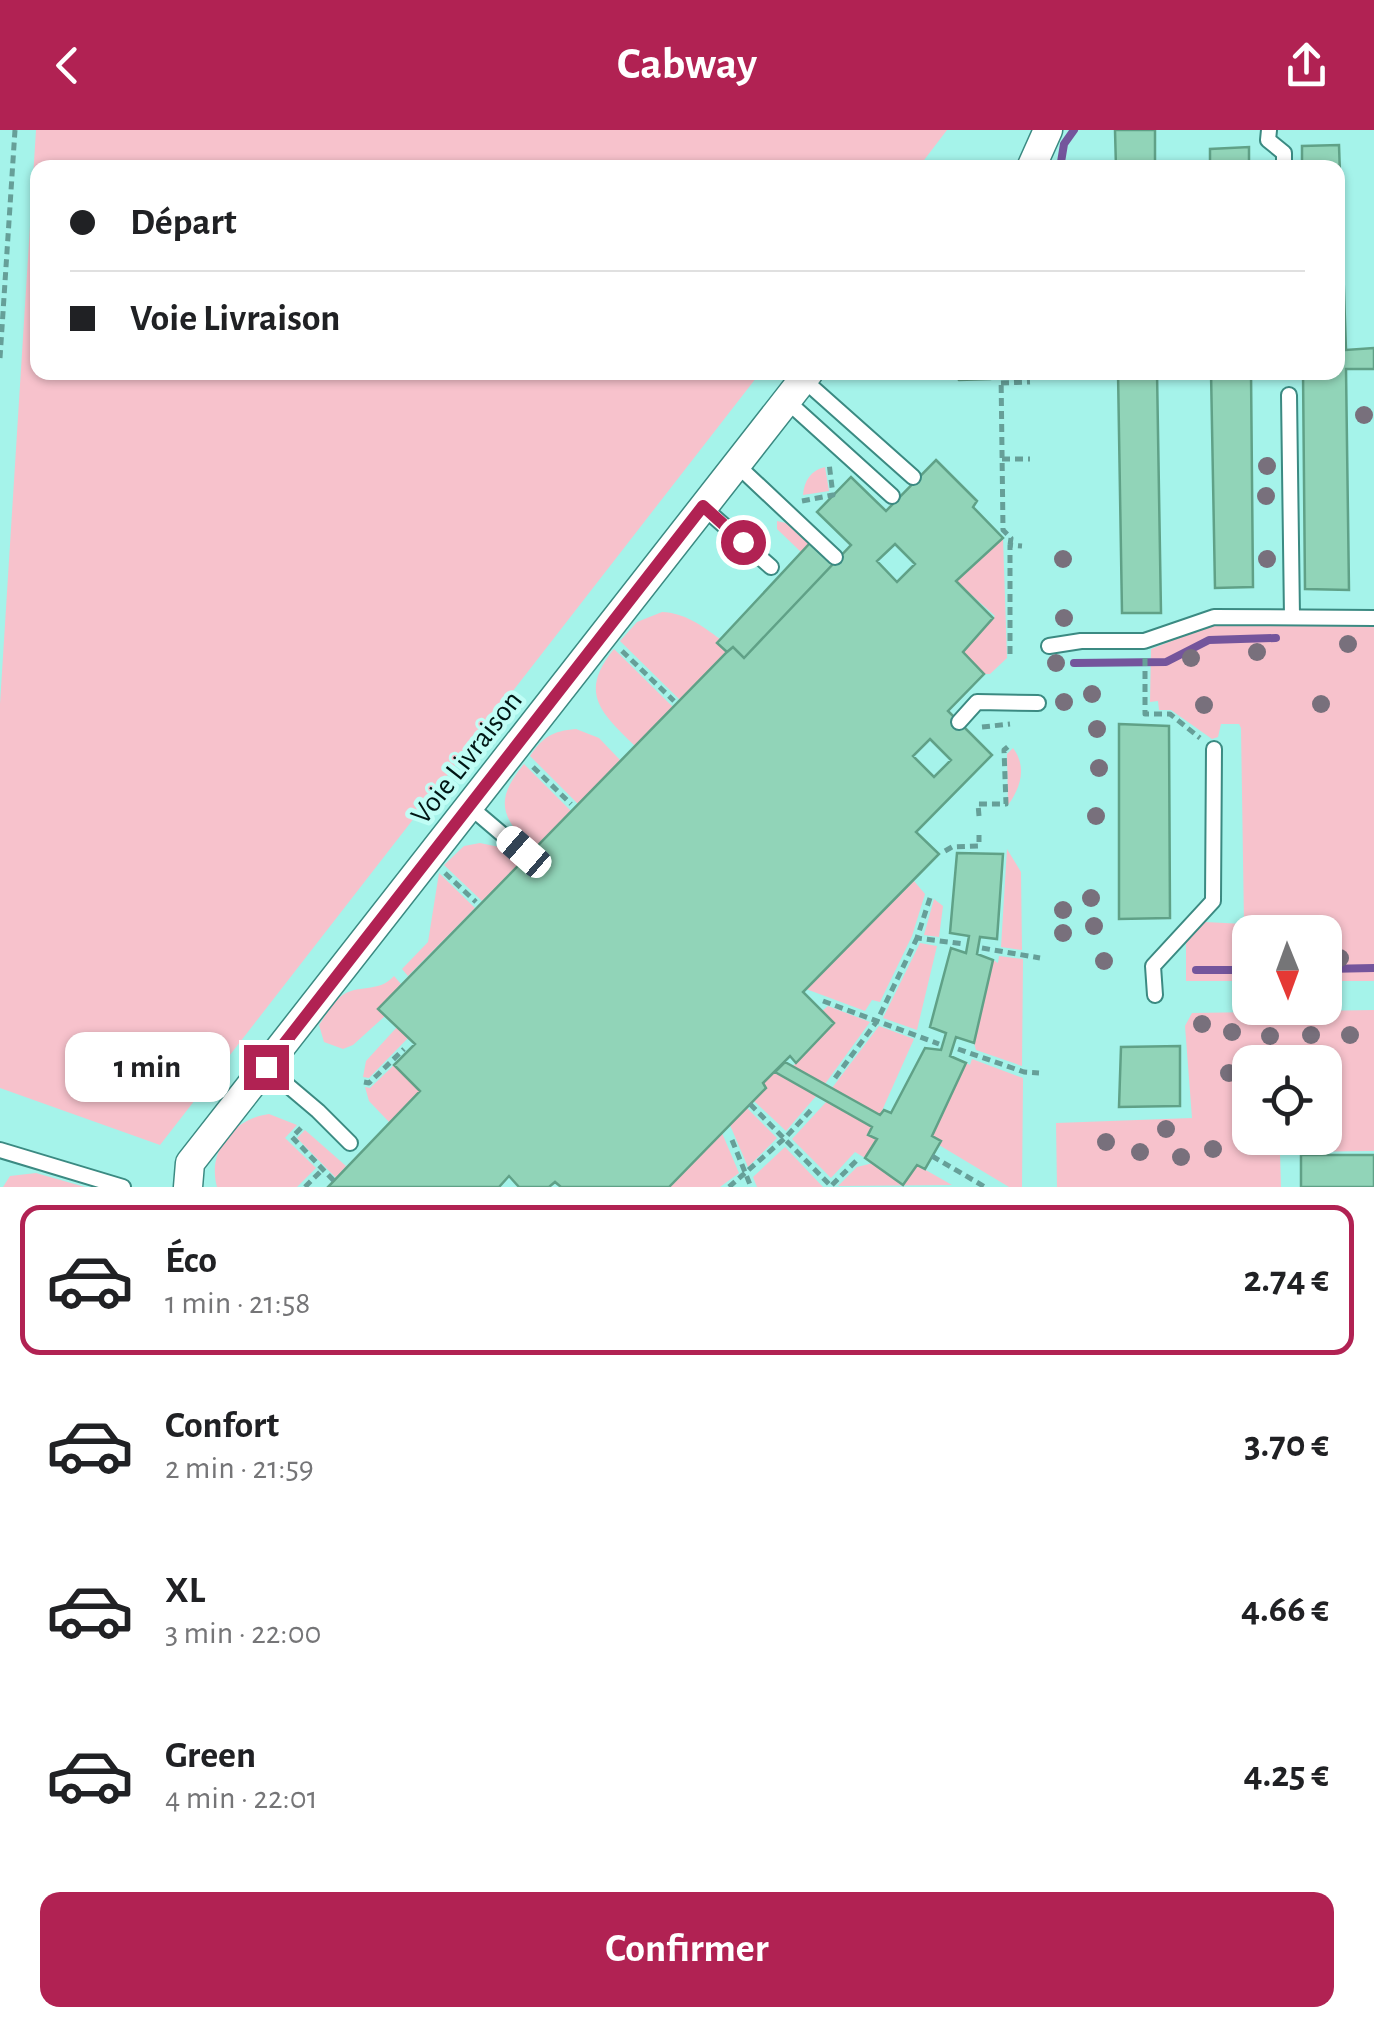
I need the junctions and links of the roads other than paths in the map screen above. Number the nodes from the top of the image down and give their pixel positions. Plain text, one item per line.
1 (1048, 130) edge
2 (1268, 130) edge
3 (1034, 160) edge
4 (1284, 160) edge
5 (800, 384) edge
6 (1289, 395) dead end
7 (737, 465) junction
8 (913, 477) dead end
9 (892, 496) dead end
10 (703, 506) junction
11 (835, 557) dead end
12 (771, 567) dead end
13 (1292, 617) junction
14 (1374, 618) edge
15 (1048, 646) dead end
16 (1038, 703) dead end
17 (959, 722) dead end
18 (1214, 748) road end
19 (469, 806) junction
20 (524, 852) dead end
21 (1155, 996) dead end
22 (266, 1067) junction
23 (350, 1143) dead end
24 (3, 1152) edge
25 (184, 1186) edge
26 (122, 1187) edge

1 - 3 street
2 - 4 lane
5 - 7 street, Voie Livraison
5 - 8 lane
5 - 9 lane
6 - 13 lane
7 - 10 street, Voie Livraison
7 - 11 lane
10 - 12 lane
10 - 19 street, Voie Livraison
13 - 14 lane
13 - 15 lane
16 - 17 lane
18 - 21 lane
19 - 20 lane
19 - 22 street, Voie Livraison
22 - 23 lane
22 - 25 street, Voie Livraison
24 - 26 lane

